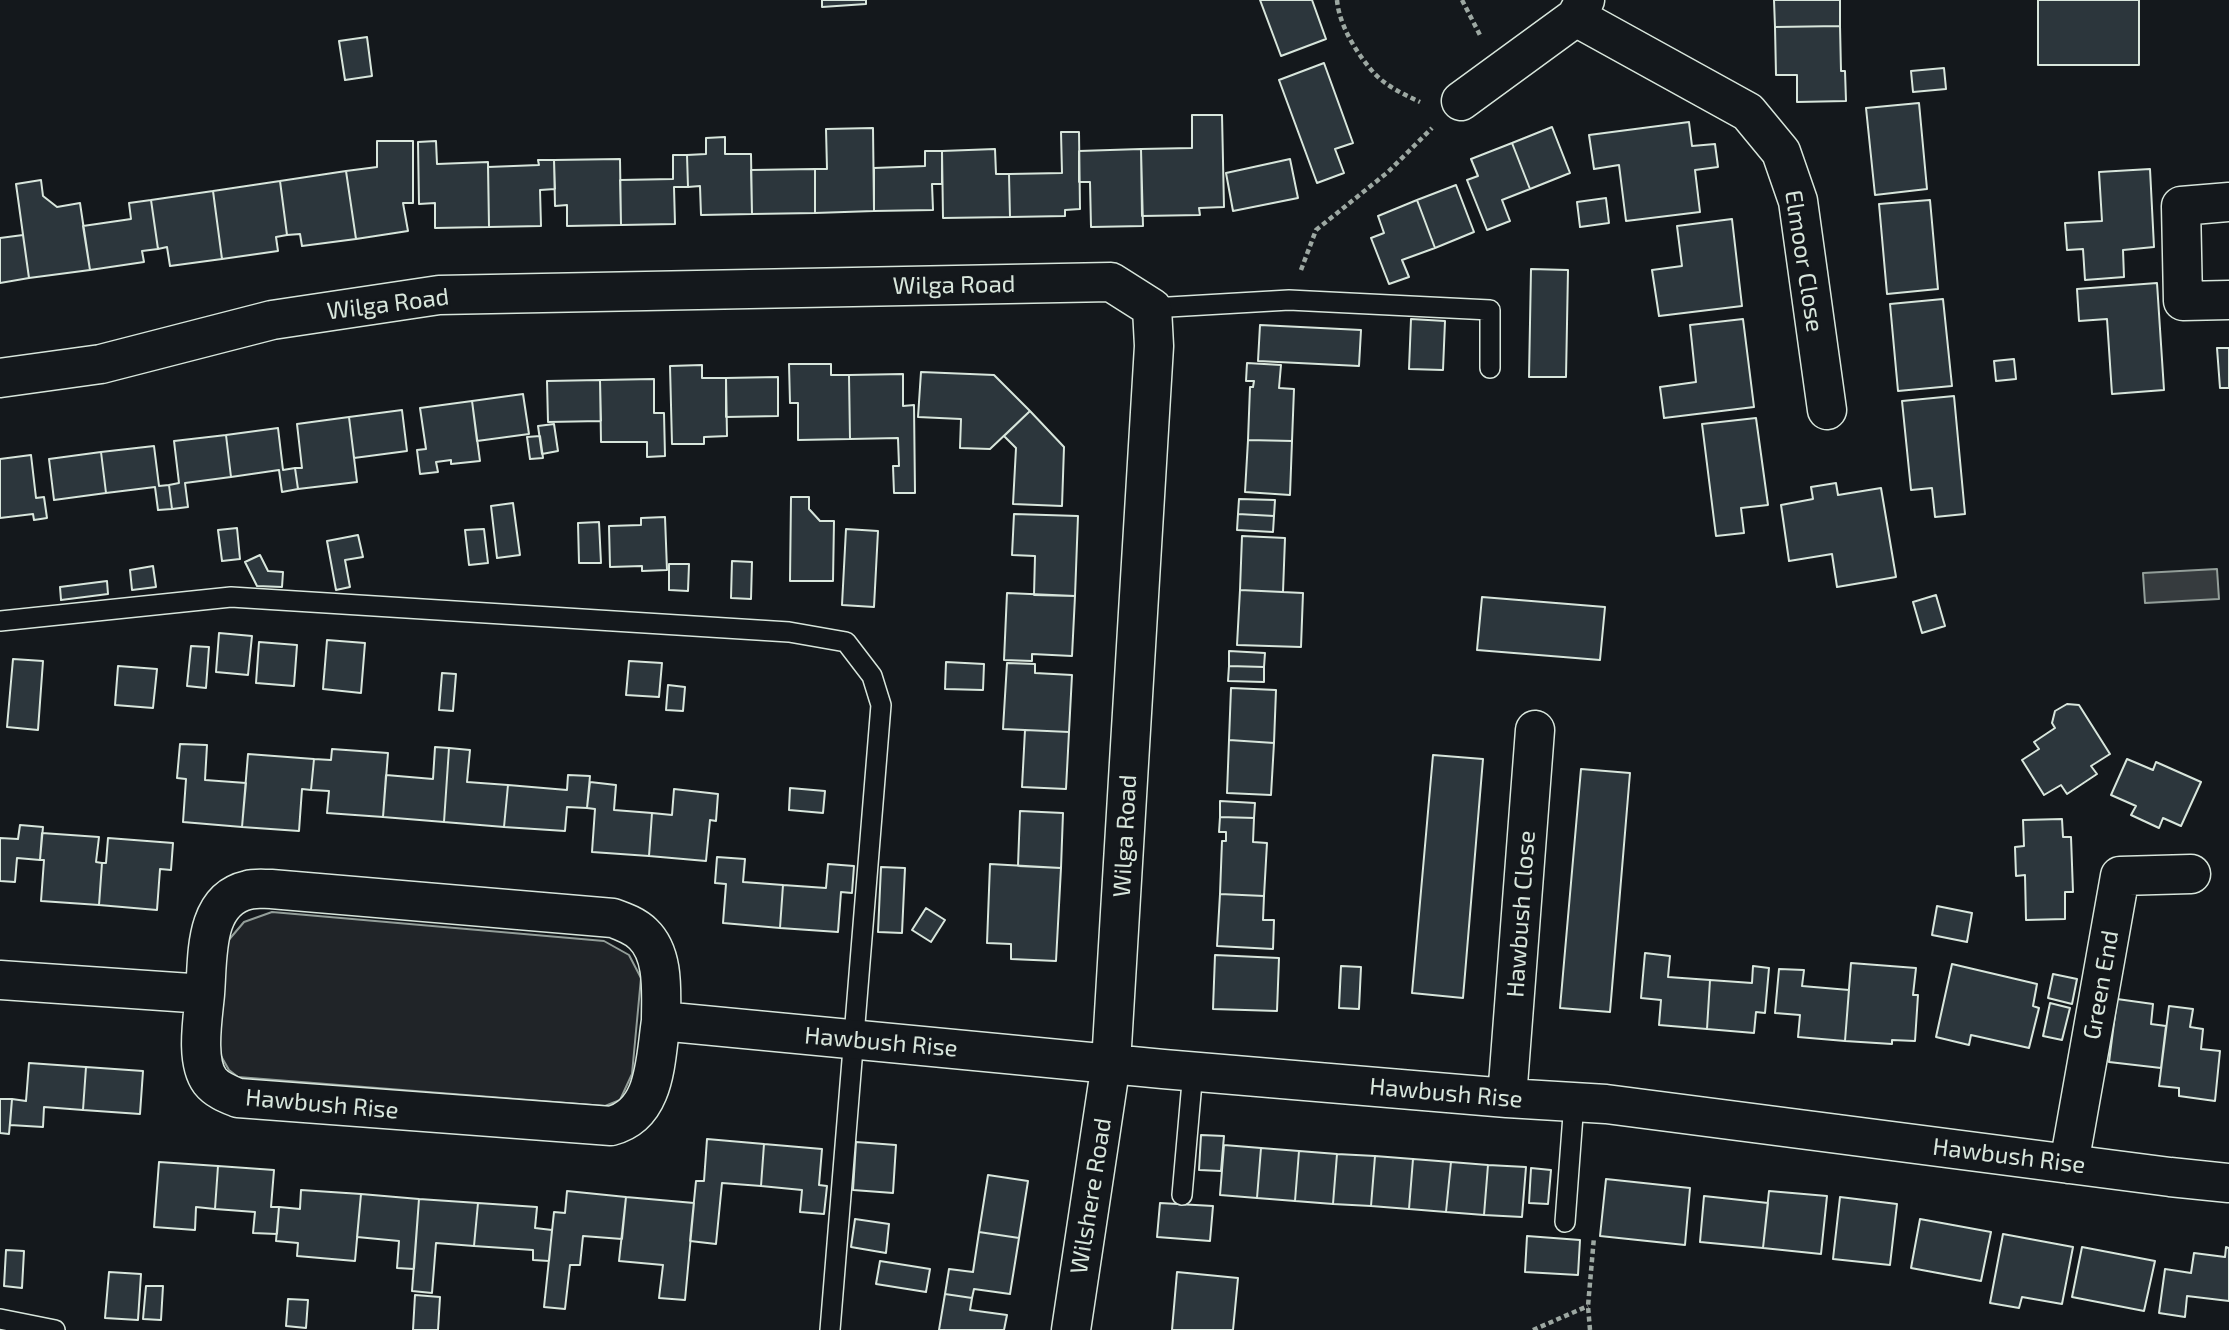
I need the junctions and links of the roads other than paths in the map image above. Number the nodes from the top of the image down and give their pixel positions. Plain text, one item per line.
1 (1580, 9) edge
2 (1454, 108) road end
3 (2229, 202) edge
4 (2229, 300) edge
5 (1152, 308) junction
6 (1490, 368) dead end
7 (0, 378) edge
8 (1827, 410) dead end
9 (0, 621) edge
10 (1535, 730) dead end
11 (2191, 874) dead end
12 (0, 980) edge
13 (205, 993) junction
14 (661, 1021) junction
15 (853, 1040) junction
16 (1111, 1063) junction
17 (1193, 1072) junction
18 (1507, 1098) junction
19 (1574, 1102) junction
20 (2069, 1164) junction
21 (2229, 1183) edge
22 (1182, 1195) dead end
23 (1565, 1222) dead end
24 (0, 1319) edge
25 (55, 1330) edge
26 (831, 1330) edge
27 (1071, 1330) edge

1 - 2 street
1 - 8 street, Elmoor Close
3 - 4 street
5 - 6 lane
5 - 7 street, Wilga Road
5 - 16 street, Wilga Road
9 - 15 lane
10 - 18 street, Hawbush Close
11 - 20 street, Green End
12 - 13 street
13 - 14 street, Hawbush Rise
13 - 14 street, Hawbush Rise
14 - 15 street, Hawbush Rise
15 - 16 street, Hawbush Rise
15 - 26 lane
16 - 17 street, Hawbush Rise
16 - 27 street, Wilshere Road
17 - 18 street, Hawbush Rise
17 - 22 lane
18 - 19 street, Hawbush Rise
19 - 20 street, Hawbush Rise
19 - 23 lane
20 - 21 street, Hawbush Rise
24 - 25 lane

